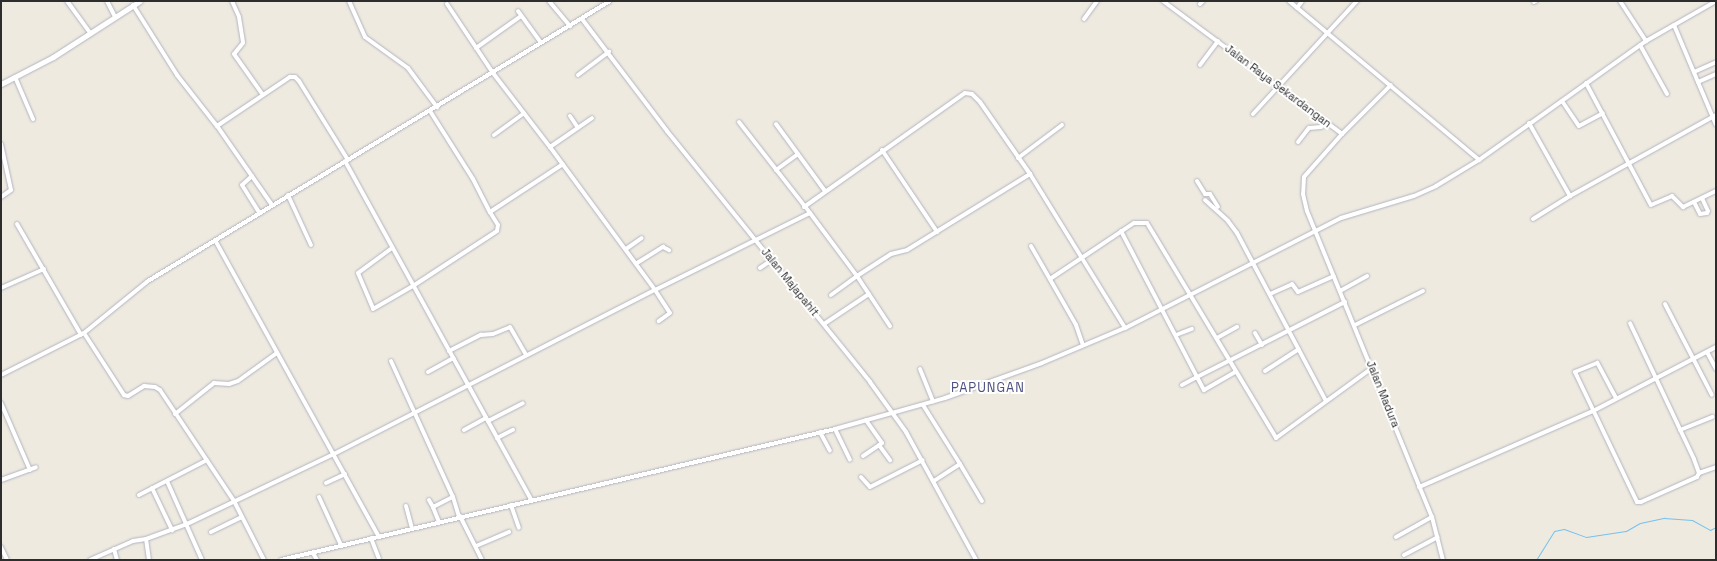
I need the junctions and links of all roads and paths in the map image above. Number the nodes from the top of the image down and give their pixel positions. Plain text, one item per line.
1 (67, 1) edge
2 (107, 1) edge
3 (232, 1) edge
4 (349, 1) edge
5 (549, 1) edge
6 (610, 1) edge
7 (1097, 1) edge
8 (1163, 1) edge
9 (1289, 1) edge
10 (1302, 1) edge
11 (1357, 1) edge
12 (1620, 1) edge
13 (1716, 1) edge
14 (137, 2) edge
15 (447, 4) dead end
16 (1297, 8) junction
17 (518, 11) dead end
18 (521, 16) junction
19 (115, 17) junction
20 (582, 19) junction
21 (1084, 19) dead end
22 (1674, 25) junction
23 (570, 26) junction
24 (1327, 32) junction
25 (90, 33) junction
26 (1218, 41) junction
27 (1646, 41) junction
28 (541, 43) junction
29 (1640, 45) junction
30 (476, 48) junction
31 (609, 52) junction
32 (1716, 62) edge
33 (1200, 65) dead end
34 (1694, 72) junction
35 (493, 73) junction
36 (1716, 74) edge
37 (578, 75) dead end
38 (15, 77) junction
39 (1698, 82) junction
40 (1586, 83) junction
41 (1, 84) edge
42 (1278, 85) junction
43 (1391, 85) junction
44 (1667, 94) dead end
45 (262, 95) junction
46 (1562, 101) junction
47 (437, 107) junction
48 (430, 111) junction
49 (524, 113) junction
50 (1603, 113) junction
51 (1253, 114) dead end
52 (570, 116) dead end
53 (1714, 116) edge
54 (592, 118) dead end
55 (33, 119) dead end
56 (739, 122) dead end
57 (1326, 122) junction
58 (1529, 123) junction
59 (776, 124) dead end
60 (1062, 125) dead end
61 (1716, 125) edge
62 (217, 126) junction
63 (578, 128) junction
64 (1342, 134) junction
65 (494, 135) dead end
66 (1298, 142) dead end
67 (1, 144) edge
68 (550, 146) junction
69 (882, 150) junction
70 (798, 154) junction
71 (1018, 158) junction
72 (346, 160) junction
73 (1480, 160) junction
74 (563, 164) junction
75 (1629, 164) junction
76 (776, 170) junction
77 (1030, 174) junction
78 (252, 176) junction
79 (1197, 181) dead end
80 (825, 191) junction
81 (1716, 191) edge
82 (288, 195) junction
83 (1570, 196) junction
84 (1, 197) edge
85 (1702, 198) junction
86 (1205, 200) dead end
87 (1694, 202) junction
88 (272, 205) junction
89 (804, 206) junction
90 (1218, 207) dead end
91 (260, 212) junction
92 (490, 212) junction
93 (810, 213) junction
94 (1533, 218) dead end
95 (17, 224) dead end
96 (1314, 230) junction
97 (1121, 231) junction
98 (936, 232) junction
99 (642, 238) dead end
100 (215, 240) junction
101 (757, 241) junction
102 (312, 245) dead end
103 (1032, 246) dead end
104 (392, 248) junction
105 (626, 249) junction
106 (669, 250) dead end
107 (1083, 258) junction
108 (772, 260) junction
109 (1254, 262) junction
110 (636, 263) junction
111 (760, 268) dead end
112 (44, 269) junction
113 (856, 276) junction
114 (1334, 276) junction
115 (1367, 276) dead end
116 (1050, 278) junction
117 (414, 286) junction
118 (1, 288) edge
119 (655, 290) junction
120 (1340, 291) junction
121 (1423, 291) dead end
122 (831, 294) dead end
123 (869, 294) junction
124 (1270, 294) junction
125 (1190, 295) junction
126 (1345, 302) junction
127 (1665, 304) dead end
128 (1162, 309) junction
129 (660, 321) dead end
130 (1630, 323) dead end
131 (824, 324) junction
132 (890, 326) dead end
133 (1355, 326) junction
134 (1237, 327) dead end
135 (1125, 328) junction
136 (1192, 329) dead end
137 (1290, 332) junction
138 (1256, 333) dead end
139 (82, 334) junction
140 (1176, 335) junction
141 (1217, 338) junction
142 (1083, 345) junction
143 (1262, 345) junction
144 (1716, 347) edge
145 (1299, 349) junction
146 (449, 351) junction
147 (1707, 352) junction
148 (277, 353) junction
149 (526, 355) junction
150 (453, 358) junction
151 (391, 360) dead end
152 (1229, 361) junction
153 (1694, 361) junction
154 (1372, 368) junction
155 (1716, 368) edge
156 (920, 369) dead end
157 (1264, 371) dead end
158 (428, 372) dead end
159 (1236, 372) junction
160 (1, 375) edge
161 (1197, 377) junction
162 (1656, 379) junction
163 (468, 384) junction
164 (1182, 385) dead end
165 (1712, 395) dead end
166 (1616, 398) junction
167 (1326, 401) junction
168 (933, 402) junction
169 (1, 403) edge
170 (523, 403) dead end
171 (923, 405) junction
172 (413, 411) junction
173 (1593, 411) junction
174 (175, 414) junction
175 (893, 414) junction
176 (1712, 417) dead end
177 (487, 420) junction
178 (866, 420) junction
179 (835, 429) junction
180 (464, 430) dead end
181 (513, 430) dead end
182 (1680, 430) junction
183 (820, 432) junction
184 (497, 438) junction
185 (879, 445) junction
186 (830, 451) dead end
187 (334, 454) junction
188 (863, 456) dead end
189 (207, 460) junction
190 (850, 460) dead end
191 (890, 460) dead end
192 (923, 460) junction
193 (960, 464) junction
194 (36, 467) dead end
195 (1716, 467) edge
196 (30, 470) junction
197 (1699, 473) junction
198 (345, 474) junction
199 (861, 477) dead end
200 (1, 480) edge
201 (167, 481) junction
202 (934, 481) junction
203 (326, 483) dead end
204 (1419, 487) junction
205 (152, 488) junction
206 (139, 495) dead end
207 (319, 497) dead end
208 (453, 497) junction
209 (531, 499) junction
210 (429, 500) dead end
211 (234, 501) junction
212 (982, 501) dead end
213 (512, 505) junction
214 (406, 506) dead end
215 (433, 506) junction
216 (242, 517) junction
217 (460, 517) junction
218 (1432, 517) junction
219 (438, 522) junction
220 (187, 524) junction
221 (412, 528) junction
222 (520, 528) dead end
223 (172, 530) junction
224 (211, 532) dead end
225 (509, 532) dead end
226 (378, 537) junction
227 (1396, 537) dead end
228 (1438, 537) junction
229 (371, 538) junction
230 (146, 539) junction
231 (341, 545) junction
232 (476, 546) junction
233 (1, 547) edge
234 (114, 549) junction
235 (313, 553) junction
236 (1404, 555) dead end
237 (380, 559) edge
238 (7, 560) edge
239 (90, 560) edge
240 (117, 560) edge
241 (149, 560) edge
242 (202, 560) edge
243 (264, 560) edge
244 (281, 560) edge
245 (317, 560) edge
246 (482, 560) edge
247 (976, 560) edge
248 (1442, 560) edge

1 - 25 street
2 - 19 street
3 - 45 street
4 - 47 street
5 - 23 street
6 - 20 street
7 - 21 street
8 - 26 street, Jalan Raya Sekardangan
9 - 16 street
10 - 16 street
11 - 24 street
12 - 27 street
13 - 22 street
14 - 19 street
14 - 62 street
15 - 30 street
16 - 24 street
17 - 18 street
18 - 28 street
18 - 30 street
19 - 25 street
20 - 23 street
20 - 31 street, Jalan Majapahit
22 - 27 street
22 - 34 street
23 - 28 street
24 - 42 street
24 - 43 street
25 - 38 street
26 - 33 street
26 - 42 street, Jalan Raya Sekardangan
27 - 29 street
28 - 35 street
29 - 40 street
29 - 44 street
30 - 35 street
31 - 37 street
31 - 101 street, Jalan Majapahit
32 - 34 street
34 - 39 street
35 - 47 street
35 - 49 street
36 - 39 street
38 - 41 street
38 - 55 street
39 - 53 street
40 - 46 street
40 - 50 street
42 - 51 street
42 - 57 street, Jalan Raya Sekardangan
43 - 64 street
43 - 73 street
45 - 62 street
45 - 72 street
46 - 50 street
46 - 58 street
47 - 48 street
48 - 72 street
48 - 92 street
49 - 65 street
49 - 68 street
50 - 75 street
52 - 63 street
53 - 61 street
53 - 75 street
54 - 63 street
56 - 76 street
57 - 64 street, Jalan Raya Sekardangan
57 - 66 street
58 - 73 street
58 - 83 street
59 - 70 street
60 - 71 street
62 - 78 street
63 - 68 street
64 - 96 street, Jalan Raya Sekardangan
67 - 84 street
68 - 74 street
69 - 71 street
69 - 80 street
69 - 98 street
70 - 76 street
70 - 80 street
71 - 77 street
72 - 82 street
72 - 104 street
73 - 96 street
74 - 92 street
74 - 105 street
75 - 83 street
75 - 87 street
76 - 89 street
77 - 98 street
77 - 107 street
78 - 88 street
78 - 91 street
79 - 90 street
80 - 89 street
81 - 85 street
82 - 88 street
82 - 102 street
83 - 94 street
85 - 87 street
85 - 87 street
86 - 109 street
88 - 91 street
89 - 93 street
91 - 100 street
92 - 117 street
93 - 101 street
93 - 113 street
95 - 112 street
96 - 109 street
96 - 114 street, Jalan Madura
97 - 107 street
97 - 125 street
97 - 128 street
98 - 113 street
99 - 105 street
100 - 139 street
100 - 148 street
101 - 108 street, Jalan Majapahit
101 - 119 street
103 - 116 street
104 - 117 street
104 - 117 street
105 - 110 street
106 - 110 street
107 - 116 street
107 - 135 street
108 - 111 street
108 - 131 street, Jalan Majapahit
109 - 124 street
109 - 125 street
110 - 119 street
112 - 118 street
112 - 139 street
113 - 122 street
113 - 123 street
114 - 120 street, Jalan Madura
114 - 124 street
115 - 120 street
116 - 142 street
117 - 146 street
119 - 129 street
119 - 149 street
120 - 126 street, Jalan Madura
121 - 133 street
123 - 131 street
123 - 132 street
124 - 137 street
125 - 128 street
125 - 141 street
126 - 133 street, Jalan Madura
126 - 137 street
127 - 153 street
128 - 135 street
128 - 140 street
130 - 162 street
131 - 175 street, Jalan Majapahit
133 - 154 street, Jalan Madura
134 - 141 street
135 - 142 street
136 - 140 street
137 - 143 street
137 - 145 street
138 - 143 street
139 - 160 street
139 - 174 street
140 - 161 street
141 - 152 street
142 - 168 street
143 - 152 street
144 - 147 street
145 - 157 street
145 - 167 street
146 - 149 street
146 - 150 street
147 - 153 street
147 - 155 street
148 - 174 street
148 - 187 street
149 - 163 street
150 - 158 street
150 - 163 street
151 - 172 street
152 - 159 street
152 - 161 street
153 - 162 street
153 - 165 street
154 - 167 street
154 - 204 street, Jalan Madura
156 - 168 street
159 - 161 street
159 - 167 street
161 - 164 street
162 - 166 street
162 - 182 street
163 - 172 street
163 - 177 street
166 - 173 street
166 - 173 street
168 - 171 street
169 - 196 street
170 - 177 street
171 - 175 street
171 - 193 street
172 - 187 street
172 - 208 street
173 - 197 street
173 - 204 street
174 - 189 street
175 - 178 street
175 - 192 street, Jalan Majapahit
176 - 182 street
177 - 180 street
177 - 184 street
178 - 179 street
178 - 185 street
179 - 183 street
179 - 190 street
181 - 184 street
182 - 197 street
183 - 186 street
183 - 209 street
184 - 209 street
185 - 188 street
185 - 191 street
187 - 198 street
187 - 211 street
189 - 201 street
189 - 211 street
192 - 199 street
192 - 202 street, Jalan Majapahit
193 - 202 street
193 - 212 street
194 - 196 street
195 - 197 street
196 - 200 street
198 - 203 street
198 - 226 street
201 - 205 street
201 - 220 street
202 - 247 street, Jalan Majapahit
204 - 218 street, Jalan Madura
205 - 206 street
205 - 223 street
207 - 231 street
208 - 215 street
208 - 217 street
209 - 213 street
210 - 215 street
211 - 216 street
211 - 220 street
213 - 217 street
213 - 222 street
214 - 221 street
215 - 219 street
216 - 224 street
216 - 243 street
217 - 219 street
217 - 232 street
218 - 227 street
218 - 228 street, Jalan Madura
219 - 221 street
220 - 223 street
220 - 242 street
221 - 226 street
223 - 230 street
225 - 232 street
226 - 229 street
228 - 236 street
228 - 248 street, Jalan Madura
229 - 231 street
229 - 237 street
230 - 234 street
230 - 241 street
231 - 235 street
232 - 246 street
233 - 238 street
234 - 239 street
234 - 240 street
235 - 244 street
235 - 245 street

